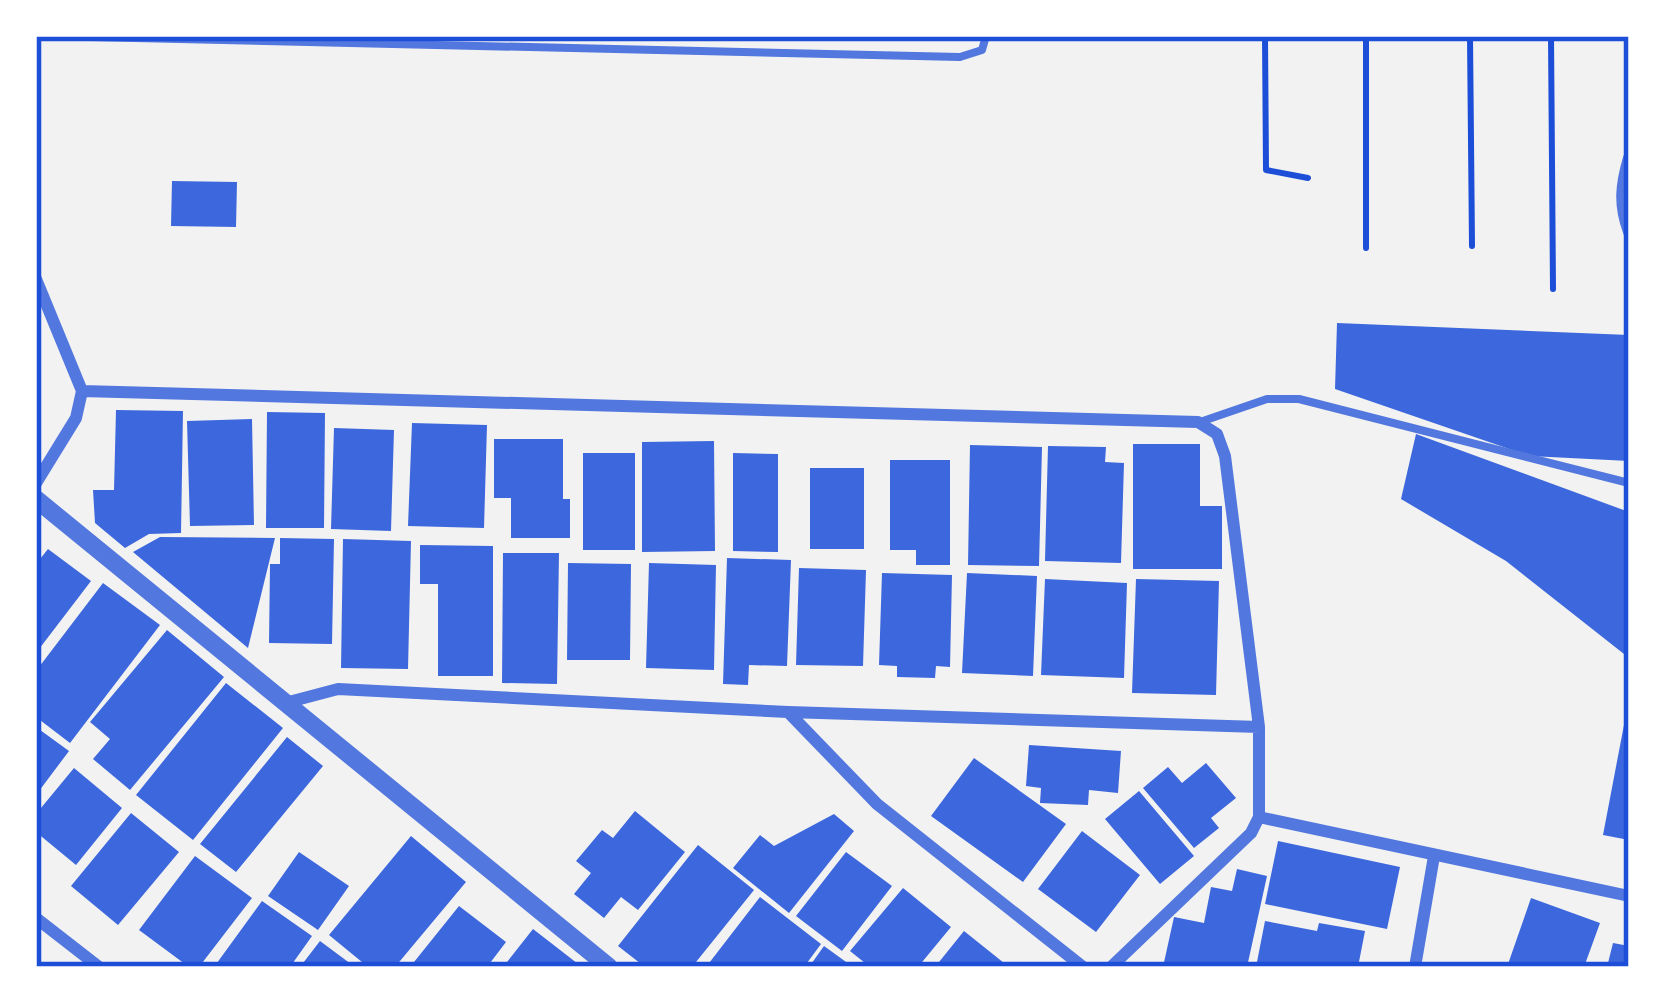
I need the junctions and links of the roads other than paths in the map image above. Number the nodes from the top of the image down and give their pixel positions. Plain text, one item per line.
1 (46, 36) edge
2 (986, 36) edge
3 (1629, 158) edge
4 (1629, 232) edge
5 (36, 279) edge
6 (82, 391) junction
7 (1198, 422) junction
8 (1629, 483) edge
9 (36, 484) edge
10 (36, 499) edge
11 (286, 703) junction
12 (788, 712) junction
13 (1259, 727) junction
14 (1259, 817) junction
15 (1434, 856) junction
16 (1629, 896) edge
17 (36, 919) edge
18 (99, 967) edge
19 (609, 967) edge
20 (1083, 967) edge
21 (1111, 967) edge
22 (1415, 967) edge

1 - 2 lane
3 - 4 street
5 - 6 street
6 - 7 street
6 - 9 street
7 - 8 lane
7 - 13 street
10 - 11 street
11 - 12 street
11 - 19 street
12 - 13 street
12 - 20 street
13 - 14 street
14 - 15 street
14 - 21 street
15 - 16 street
15 - 22 street
17 - 18 street

